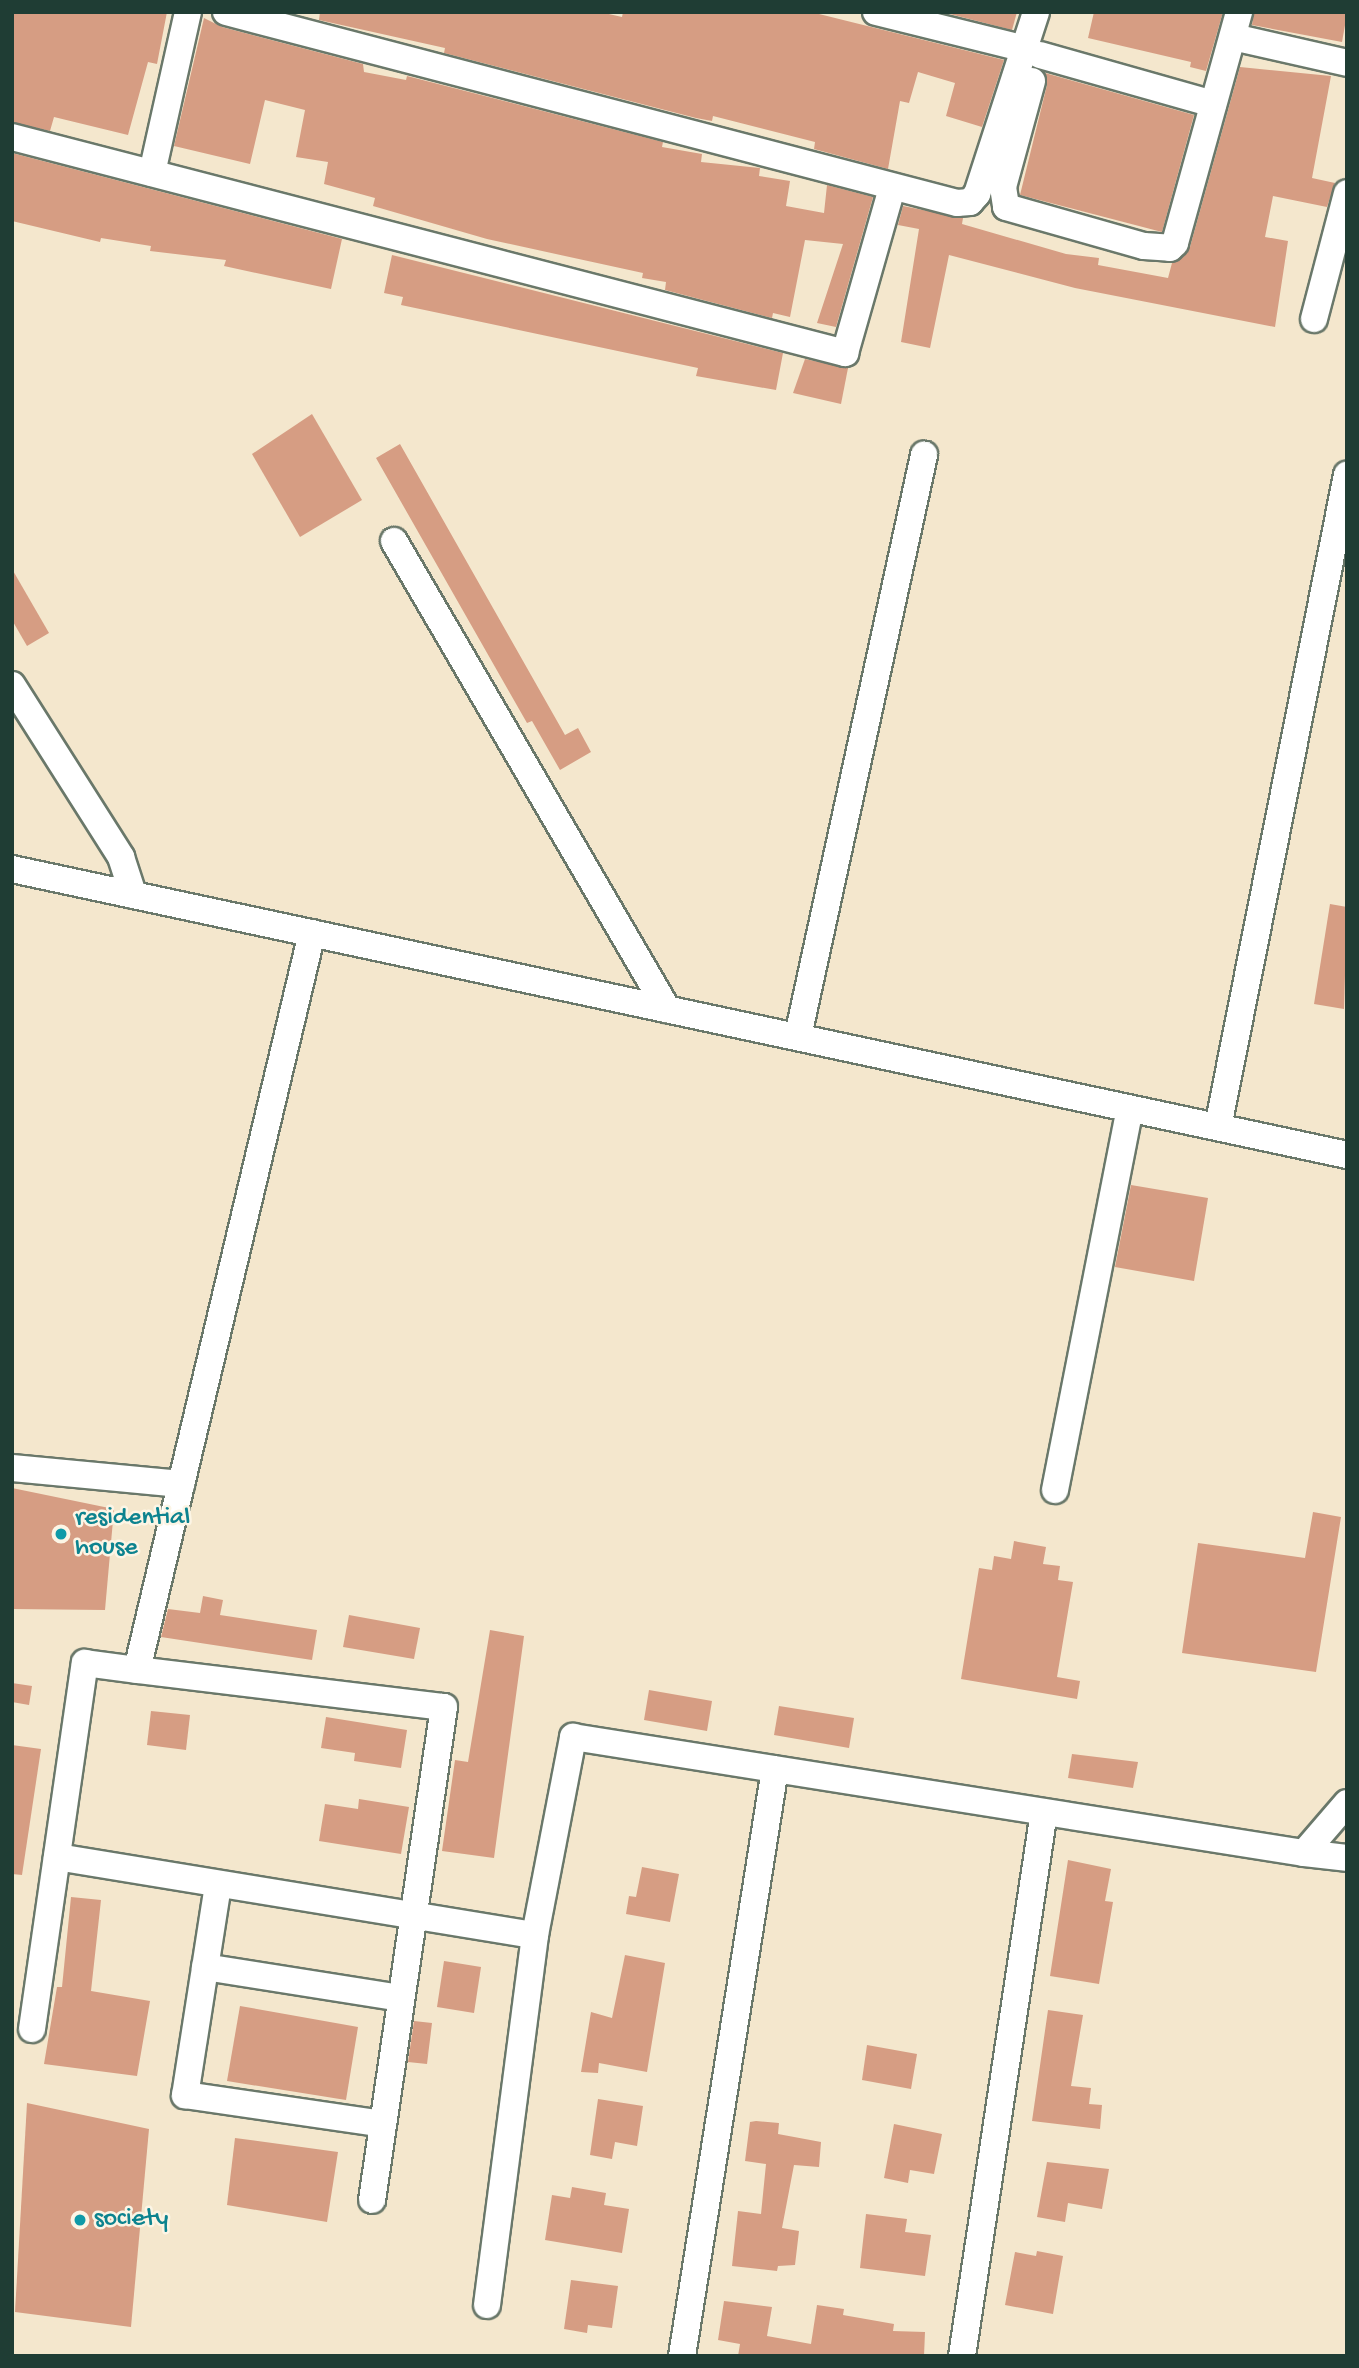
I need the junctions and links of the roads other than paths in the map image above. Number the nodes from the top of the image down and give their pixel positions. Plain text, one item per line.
1 (188, 12) edge
2 (226, 12) edge
3 (876, 12) edge
4 (1036, 12) edge
5 (1051, 12) edge
6 (1236, 24) edge
7 (1033, 52) junction
8 (1347, 63) edge
9 (1213, 104) junction
10 (12, 137) edge
11 (152, 173) junction
12 (892, 188) junction
13 (1347, 195) edge
14 (1314, 319) dead end
15 (924, 455) dead end
16 (1347, 475) edge
17 (394, 541) dead end
18 (12, 685) edge
19 (12, 869) edge
20 (133, 895) junction
21 (312, 933) junction
22 (667, 1009) junction
23 (798, 1036) junction
24 (1130, 1109) junction
25 (1218, 1128) junction
26 (1347, 1155) edge
27 (12, 1468) edge
28 (181, 1483) junction
29 (1055, 1490) dead end
30 (137, 1670) junction
31 (775, 1769) junction
32 (1347, 1803) edge
33 (1044, 1812) junction
34 (1304, 1853) junction
35 (57, 1857) junction
36 (1347, 1858) edge
37 (218, 1885) junction
38 (413, 1915) junction
39 (535, 1935) junction
40 (205, 1968) junction
41 (401, 1998) junction
42 (32, 2029) dead end
43 (383, 2124) junction
44 (372, 2200) dead end
45 (487, 2305) dead end
46 (682, 2356) edge
47 (962, 2356) edge

1 - 11 street
2 - 12 street
3 - 7 street
4 - 7 street
5 - 7 street
6 - 8 street
6 - 9 street
7 - 9 street
7 - 9 street
7 - 12 street
10 - 11 street
11 - 12 street
13 - 14 street
15 - 23 street
16 - 25 street
17 - 22 street
18 - 20 street
19 - 20 street
20 - 21 street
21 - 22 street
21 - 28 street
22 - 23 street
23 - 24 street
24 - 25 street
24 - 29 street
25 - 26 street
27 - 28 street
28 - 30 street
30 - 35 street
30 - 38 street
31 - 33 street
31 - 39 street
31 - 46 street
32 - 34 street
33 - 34 street
33 - 47 street
34 - 36 street
35 - 37 street
35 - 42 street
37 - 38 street
37 - 40 street
38 - 39 street
38 - 41 street
39 - 45 street
40 - 41 street
40 - 43 street
41 - 43 street
43 - 44 street

